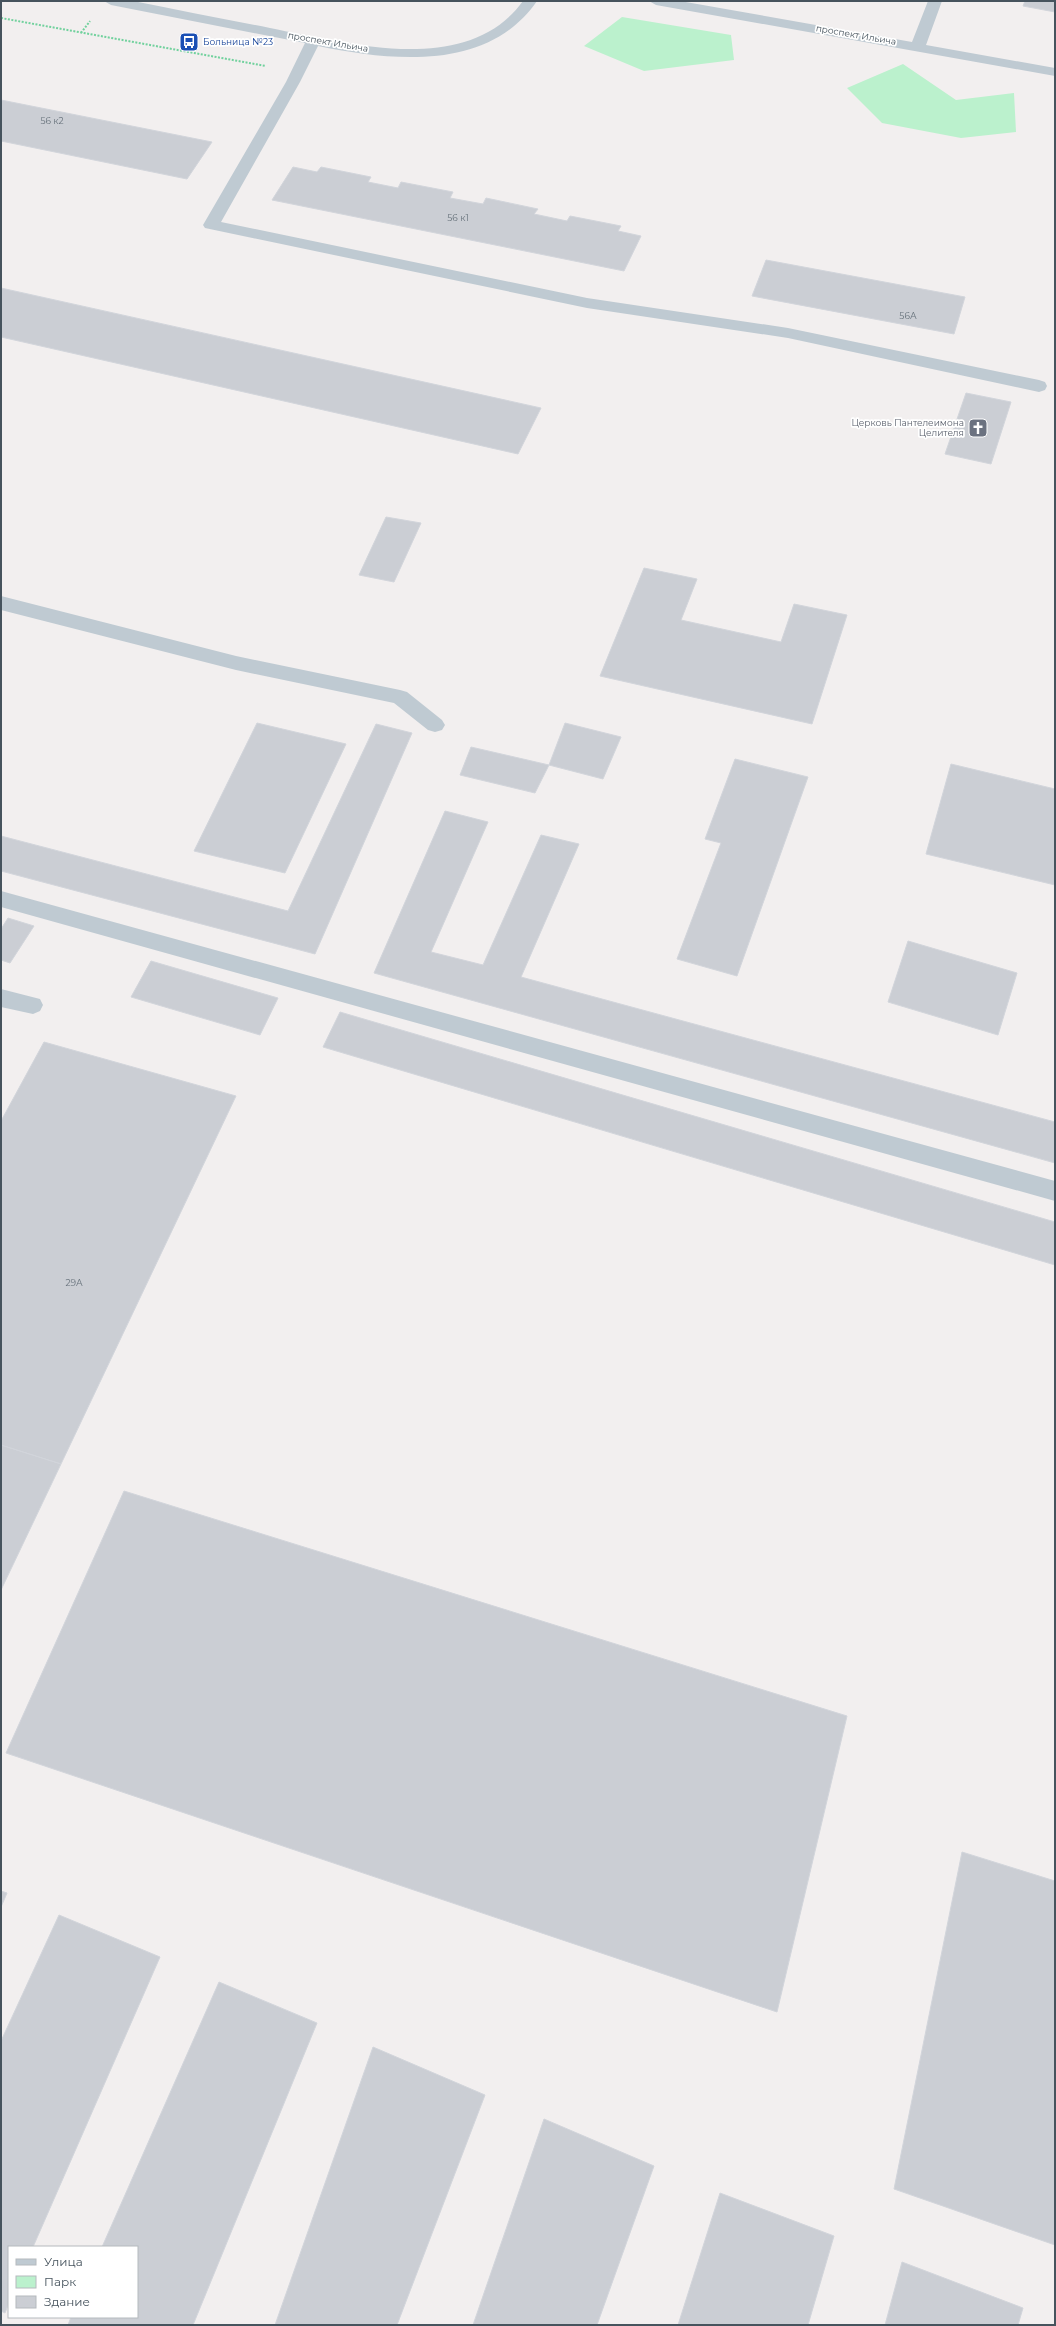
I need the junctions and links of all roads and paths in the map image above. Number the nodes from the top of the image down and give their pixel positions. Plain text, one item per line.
1 (111, 1) edge
2 (530, 1) edge
3 (656, 1) edge
4 (935, 1) edge
5 (1, 18) edge
6 (314, 40) junction
7 (918, 46) junction
8 (298, 72) junction
9 (1055, 72) edge
10 (1039, 386) dead end
11 (1, 603) edge
12 (435, 725) dead end
13 (1, 899) edge
14 (1, 998) edge
15 (33, 1005) dead end
16 (1055, 1191) edge

1 - 6 street, проспект Ильича
2 - 6 street, проспект Ильича
3 - 7 street, проспект Ильича
4 - 7 street
5 - 8 path
6 - 8 street
7 - 9 street, проспект Ильича
8 - 10 street
11 - 12 street
13 - 16 street
14 - 15 street

